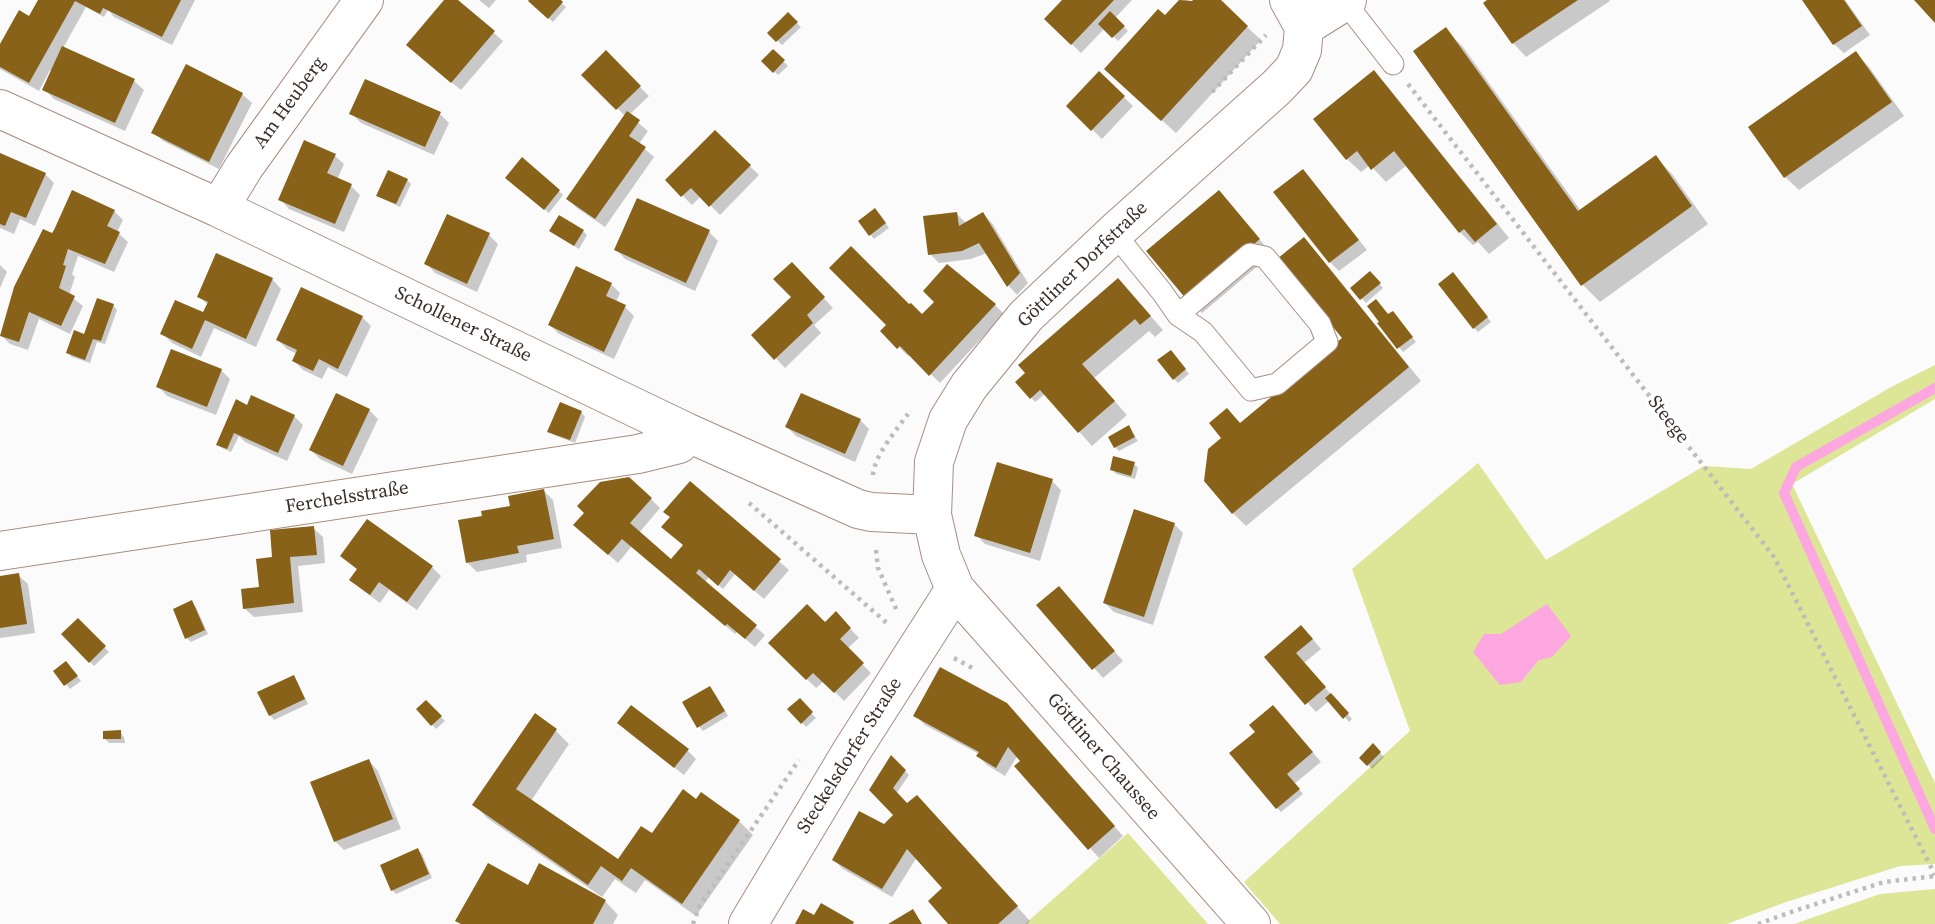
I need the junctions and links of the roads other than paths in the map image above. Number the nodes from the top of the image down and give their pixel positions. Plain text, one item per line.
1 (364, 0) edge
2 (1345, 1) edge
3 (1294, 10) edge
4 (1393, 64) road end
5 (0, 109) edge
6 (219, 208) junction
7 (1114, 233) junction
8 (1178, 315) junction
9 (686, 432) junction
10 (932, 514) junction
11 (0, 551) edge
12 (955, 589) junction
13 (748, 924) edge
14 (1251, 924) edge

1 - 6 street, Am Heuberg
2 - 3 street
2 - 4 lane
3 - 7 street, Göttliner Dorfstraße
5 - 6 street, Schollener Straße
6 - 9 street, Schollener Straße
7 - 8 lane
7 - 10 street, Göttliner Dorfstraße
8 - 8 lane
9 - 10 street, Schollener Straße
9 - 11 street, Ferchelsstraße
10 - 12 street, Göttliner Dorfstraße
12 - 13 street, Steckelsdorfer Straße
12 - 14 street, Göttliner Chaussee

